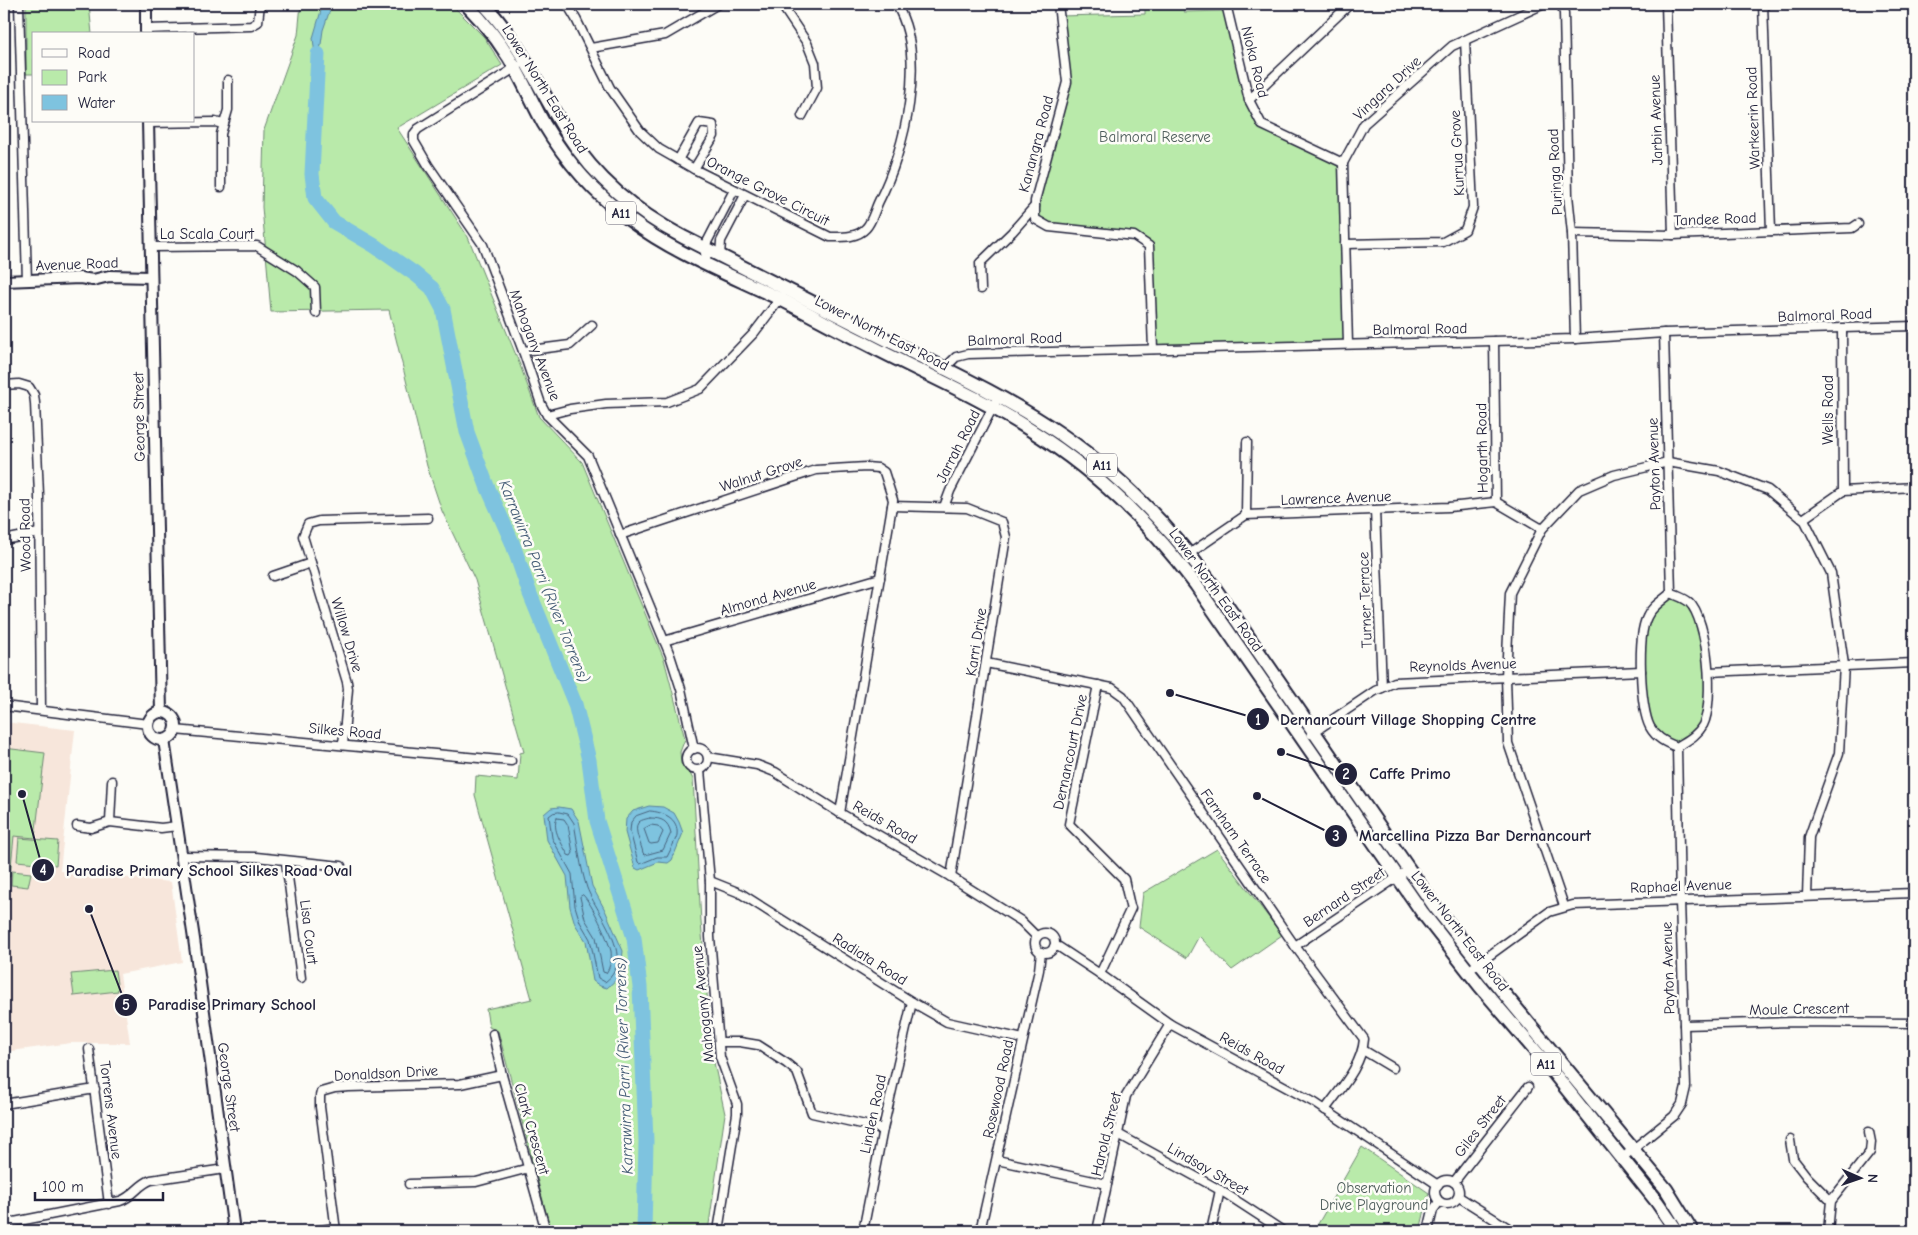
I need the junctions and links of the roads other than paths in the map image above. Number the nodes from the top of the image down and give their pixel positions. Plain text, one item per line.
1 (20, 4) edge
2 (146, 4) edge
3 (260, 4) edge
4 (466, 4) edge
5 (484, 4) edge
6 (567, 4) edge
7 (718, 4) edge
8 (781, 4) edge
9 (896, 4) edge
10 (1058, 4) edge
11 (1226, 4) edge
12 (1350, 4) edge
13 (1544, 4) edge
14 (1561, 4) edge
15 (1666, 4) edge
16 (1763, 4) edge
17 (146, 31) edge
18 (1465, 40) junction
19 (591, 48) junction
20 (527, 61) junction
21 (515, 68) junction
22 (228, 80) dead end
23 (1249, 100) junction
24 (802, 116) dead end
25 (148, 122) edge
26 (223, 124) junction
27 (678, 160) junction
28 (1343, 163) junction
29 (694, 169) junction
30 (221, 186) dead end
31 (734, 190) junction
32 (744, 195) junction
33 (1035, 206) junction
34 (1858, 224) dead end
35 (1771, 231) junction
36 (1572, 233) junction
37 (1673, 235) junction
38 (1345, 244) junction
39 (150, 247) junction
40 (704, 248) junction
41 (720, 256) junction
42 (707, 263) junction
43 (151, 277) junction
44 (27, 280) junction
45 (4, 281) edge
46 (981, 289) dead end
47 (784, 294) junction
48 (316, 312) dead end
49 (592, 325) dead end
50 (1914, 326) edge
51 (1842, 329) junction
52 (1664, 333) junction
53 (1575, 339) junction
54 (1494, 341) junction
55 (1348, 344) junction
56 (1153, 349) junction
57 (523, 351) junction
58 (940, 373) junction
59 (4, 385) edge
60 (995, 403) junction
61 (547, 415) junction
62 (1247, 442) dead end
63 (1668, 462) junction
64 (1914, 488) edge
65 (1843, 491) junction
66 (1496, 502) junction
67 (892, 503) junction
68 (944, 508) junction
69 (1375, 510) junction
70 (1246, 515) junction
71 (428, 518) dead end
72 (1803, 519) junction
73 (1542, 529) junction
74 (39, 533) junction
75 (620, 535) junction
76 (4, 540) edge
77 (1189, 554) junction
78 (311, 563) junction
79 (273, 576) dead end
80 (880, 578) junction
81 (1671, 593) junction
82 (664, 642) junction
83 (986, 663) junction
84 (1914, 663) edge
85 (1844, 665) junction
86 (1641, 671) junction
87 (1709, 672) junction
88 (1506, 678) junction
89 (1098, 685) junction
90 (1382, 688) junction
91 (4, 706) edge
92 (41, 710) junction
93 (161, 712) junction
94 (148, 724) junction
95 (175, 730) junction
96 (1314, 732) junction
97 (164, 740) junction
98 (1302, 740) junction
99 (343, 745) junction
100 (1677, 748) junction
101 (694, 749) junction
102 (708, 757) junction
103 (512, 761) dead end
104 (700, 770) junction
105 (112, 781) dead end
106 (840, 813) junction
107 (110, 822) junction
108 (77, 826) dead end
109 (177, 826) junction
110 (182, 856) junction
111 (286, 861) junction
112 (341, 866) dead end
113 (1403, 874) junction
114 (952, 877) junction
115 (710, 880) junction
116 (1914, 894) edge
117 (1807, 896) junction
118 (1680, 901) junction
119 (1564, 906) junction
120 (1037, 937) junction
121 (1296, 946) junction
122 (1054, 947) junction
123 (1042, 952) junction
124 (1479, 963) junction
125 (1468, 971) junction
126 (1100, 974) junction
127 (301, 978) dead end
128 (912, 1002) junction
129 (1914, 1023) edge
130 (1170, 1024) junction
131 (1684, 1025) junction
132 (492, 1034) dead end
133 (1023, 1039) junction
134 (719, 1042) junction
135 (89, 1049) dead end
136 (1363, 1050) junction
137 (1394, 1068) dead end
138 (502, 1075) junction
139 (1528, 1087) dead end
140 (95, 1089) junction
141 (4, 1104) edge
142 (1325, 1110) junction
143 (883, 1129) junction
144 (1869, 1132) dead end
145 (1118, 1134) junction
146 (1790, 1140) dead end
147 (1633, 1150) junction
148 (1621, 1159) junction
149 (996, 1160) junction
150 (529, 1168) junction
151 (225, 1169) junction
152 (1454, 1182) junction
153 (409, 1184) dead end
154 (1107, 1184) junction
155 (1438, 1185) junction
156 (1220, 1190) junction
157 (1459, 1197) junction
158 (1831, 1201) junction
159 (1439, 1202) junction
160 (109, 1204) junction
161 (4, 1224) edge
162 (336, 1230) edge
163 (234, 1231) edge
164 (311, 1231) edge
165 (546, 1231) edge
166 (718, 1231) edge
167 (863, 1231) edge
168 (980, 1231) edge
169 (1097, 1231) edge
170 (1211, 1231) edge
171 (1283, 1231) edge
172 (1428, 1231) edge
173 (1513, 1231) edge
174 (1677, 1231) edge
175 (1692, 1231) edge
176 (1828, 1231) edge

1 - 44 street
2 - 17 street
3 - 17 street
4 - 21 main road, Lower North East Road / A11
5 - 20 main road, Lower North East Road / A11
6 - 19 street, Orange Grove Circuit
7 - 19 street
8 - 24 street
9 - 32 street, Orange Grove Circuit
10 - 33 street, Kanangra Road
11 - 23 street, Nioka Road
12 - 23 street
13 - 18 street, Vingara Drive
14 - 36 street, Puringa Road
15 - 37 street, Jarbin Avenue
16 - 35 street, Warkeerin Road
18 - 28 street, Vingara Drive
18 - 38 street, Kurrua Grove
19 - 27 street, Orange Grove Circuit
20 - 21 street, Mahogany Avenue
20 - 40 main road, Lower North East Road / A11
21 - 42 main road, Lower North East Road / A11
21 - 57 street, Mahogany Avenue
22 - 26 street
23 - 28 street, Nioka Road
25 - 26 street
25 - 39 street, George Street
26 - 30 street
27 - 29 street, Orange Grove Circuit
27 - 29 street
28 - 38 street, Vingara Drive
29 - 31 street, Orange Grove Circuit
31 - 32 street, Orange Grove Circuit
31 - 40 street
32 - 41 street
33 - 46 street
33 - 56 street, Kanangra Road
34 - 35 street, Tandee Road
35 - 37 street, Tandee Road
36 - 37 street, Tandee Road
36 - 53 street, Puringa Road
38 - 55 street, Vingara Drive
39 - 43 street, George Street
39 - 48 street, La Scala Court
40 - 41 main road, Lower North East Road / A11
40 - 42 street
41 - 47 main road, Lower North East Road / A11
42 - 47 main road, Lower North East Road / A11
43 - 44 street, Avenue Road
43 - 93 street, George Street
44 - 45 street, Avenue Road
47 - 58 main road, Lower North East Road / A11
47 - 61 street
49 - 57 street
50 - 51 street, Balmoral Road
51 - 52 street, Balmoral Road
51 - 65 street, Wells Road
52 - 53 street, Balmoral Road
52 - 63 street, Payton Avenue
53 - 54 street, Balmoral Road
54 - 55 street, Balmoral Road
54 - 66 street, Hogarth Road
55 - 56 street, Balmoral Road
56 - 58 street, Balmoral Road
57 - 61 street, Mahogany Avenue
58 - 60 main road, Lower North East Road / A11
59 - 74 street, Wood Road
60 - 68 street, Jarrah Road
60 - 77 main road, Lower North East Road / A11
60 - 98 main road, Lower North East Road / A11
61 - 75 street, Mahogany Avenue
62 - 70 street
63 - 72 street
63 - 73 street
63 - 81 street, Payton Avenue
64 - 65 street
65 - 72 street
66 - 69 street, Lawrence Avenue
66 - 73 street, Hogarth Road
67 - 68 street, Karri Drive
67 - 75 street, Walnut Grove
67 - 80 street
68 - 83 street, Karri Drive
69 - 70 street, Lawrence Avenue
69 - 90 street, Turner Terrace
70 - 77 street
71 - 78 street, Willow Drive
72 - 85 street
73 - 88 street
74 - 76 street
74 - 92 street, Wood Road
75 - 82 street, Mahogany Avenue
77 - 96 main road, Lower North East Road / A11
78 - 79 street
78 - 99 street, Willow Drive
80 - 82 street, Almond Avenue
80 - 106 street
81 - 86 street
81 - 87 street
82 - 101 street, Mahogany Avenue
83 - 89 street, Farnham Terrace
83 - 114 street, Karri Drive
84 - 85 street
85 - 87 street
85 - 117 street
86 - 88 street, Reynolds Avenue
86 - 100 street
87 - 100 street
88 - 90 street, Reynolds Avenue
88 - 119 street
89 - 121 street, Farnham Terrace
89 - 126 street, Dernancourt Drive
90 - 96 street, Reynolds Avenue
91 - 92 street
92 - 94 street
93 - 94 street
93 - 95 street
94 - 97 street
95 - 97 street
95 - 99 street, Silkes Road
96 - 98 street, Reynolds Avenue
96 - 113 main road, Lower North East Road / A11
97 - 109 street, George Street
98 - 113 main road, Lower North East Road / A11
99 - 103 street, Silkes Road
100 - 118 street, Payton Avenue
101 - 102 street
101 - 104 street
102 - 104 street
102 - 106 street, Reids Road
104 - 115 street, Mahogany Avenue
105 - 107 street
106 - 114 street, Reids Road
107 - 108 street
107 - 109 street
109 - 110 street, George Street
110 - 111 street
110 - 151 street, George Street
111 - 112 street
111 - 127 street, Lisa Court
113 - 121 street, Bernard Street
113 - 124 main road, Lower North East Road / A11
113 - 125 main road, Lower North East Road / A11
114 - 120 street, Reids Road
115 - 128 street, Radiata Road
115 - 134 street, Mahogany Avenue
116 - 117 street, Raphael Avenue
117 - 118 street, Raphael Avenue
118 - 119 street, Raphael Avenue
118 - 131 street, Payton Avenue
119 - 124 street, Raphael Avenue
120 - 122 street
120 - 123 street
121 - 136 street, Farnham Terrace
122 - 123 street
122 - 126 street, Reids Road
123 - 133 street, Rosewood Road
124 - 125 street, Raphael Avenue
124 - 147 main road, Lower North East Road / A11
125 - 148 main road, Lower North East Road / A11
126 - 130 street, Reids Road
128 - 133 street, Radiata Road
128 - 143 street, Linden Road
129 - 131 street, Moule Crescent
130 - 142 street, Reids Road
130 - 145 street, Harold Street
131 - 147 street, Payton Avenue
132 - 138 street, Clark Crescent
133 - 149 street, Rosewood Road
134 - 143 street
134 - 166 street, Mahogany Avenue
135 - 140 street, Torrens Avenue
136 - 137 street
136 - 142 street
138 - 150 street, Clark Crescent
138 - 162 street, Donaldson Drive
139 - 152 street, Giles Street
140 - 141 street
140 - 160 street, Torrens Avenue
142 - 155 street, Reids Road
143 - 167 street, Linden Road
144 - 158 street
145 - 154 street, Harold Street
145 - 156 street, Lindsay Street
146 - 158 street
147 - 148 street, Payton Avenue
147 - 175 main road, Lower North East Road / A11
148 - 174 main road, Lower North East Road / A11
149 - 154 street
149 - 168 street, Rosewood Road
150 - 153 street
150 - 165 street, Clark Crescent
151 - 160 street
151 - 163 street, George Street
152 - 155 street
152 - 157 street
154 - 169 street, Harold Street
155 - 159 street
156 - 170 street
156 - 171 street, Lindsay Street
157 - 159 street
157 - 173 street
158 - 176 street
159 - 172 street
160 - 161 street
162 - 164 street

